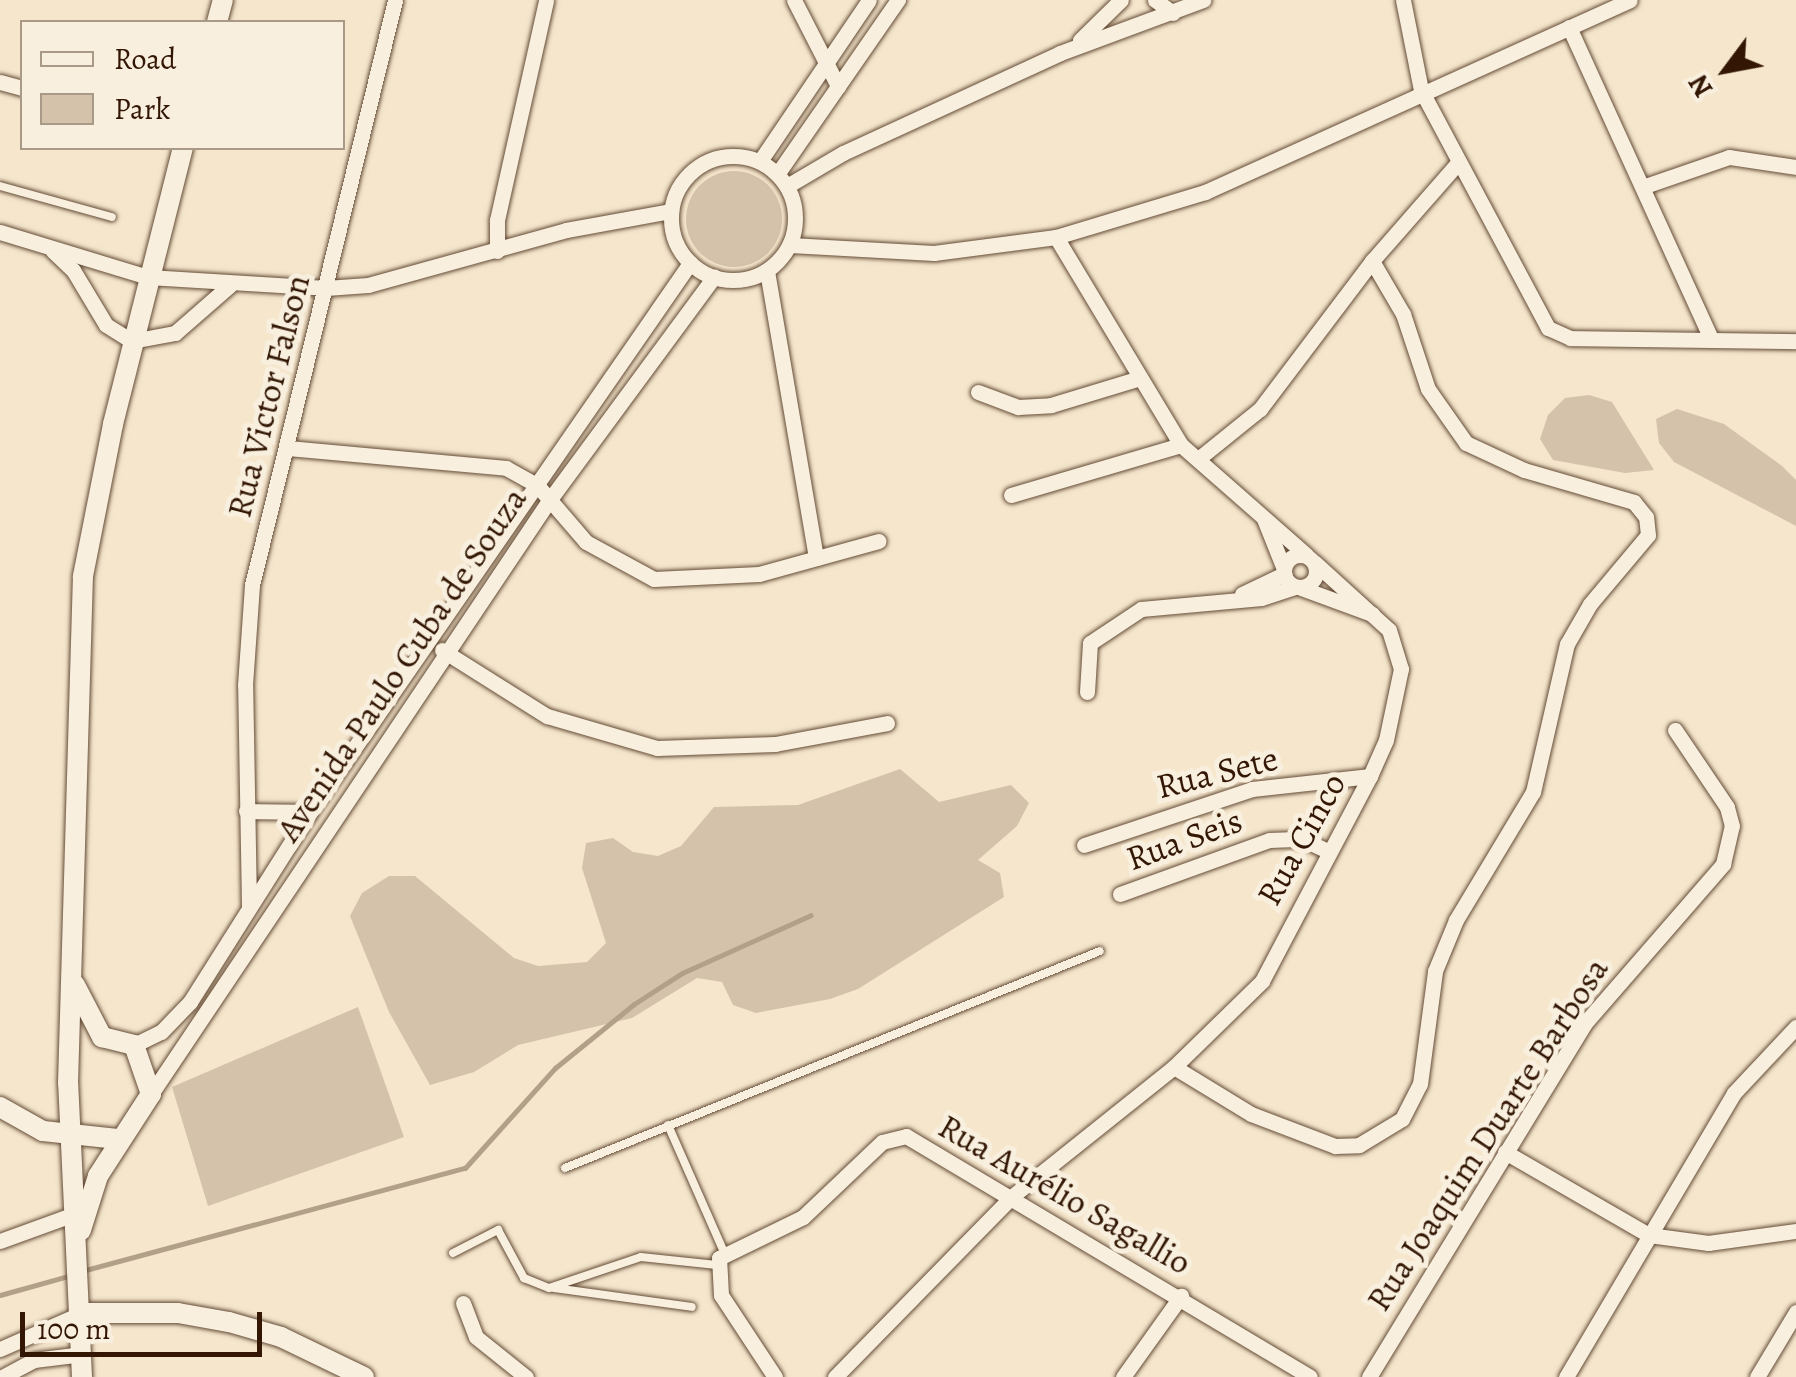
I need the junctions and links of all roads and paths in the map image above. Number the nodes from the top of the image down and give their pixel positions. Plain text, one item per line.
1 (395, 0) edge
2 (546, 0) edge
3 (794, 0) edge
4 (870, 0) edge
5 (898, 0) edge
6 (1120, 0) edge
7 (1155, 0) edge
8 (1203, 0) edge
9 (1404, 0) edge
10 (1624, 2) edge
11 (1174, 13) junction
12 (1570, 27) junction
13 (1060, 53) junction
14 (824, 64) junction
15 (838, 86) junction
16 (1421, 90) junction
17 (182, 150) edge
18 (760, 161) junction
19 (1457, 164) junction
20 (1796, 167) edge
21 (782, 180) junction
22 (0, 186) edge
23 (1645, 186) junction
24 (671, 212) junction
25 (112, 217) dead end
26 (0, 232) edge
27 (1056, 238) junction
28 (43, 244) junction
29 (790, 245) junction
30 (497, 252) junction
31 (1372, 261) junction
32 (107, 262) junction
33 (690, 263) junction
34 (767, 270) junction
35 (714, 277) junction
36 (148, 278) junction
37 (78, 283) junction
38 (230, 285) junction
39 (326, 288) junction
40 (1710, 336) junction
41 (132, 341) junction
42 (1796, 341) edge
43 (1140, 378) junction
44 (978, 392) dead end
45 (1181, 445) junction
46 (288, 448) junction
47 (1198, 460) junction
48 (537, 485) junction
49 (1011, 495) dead end
50 (548, 502) junction
51 (1264, 519) junction
52 (879, 541) dead end
53 (816, 558) junction
54 (1310, 559) junction
55 (1291, 579) junction
56 (1372, 614) junction
57 (431, 642) junction
58 (448, 653) junction
59 (1087, 692) dead end
60 (887, 723) dead end
61 (1674, 730) dead end
62 (1370, 776) junction
63 (246, 812) junction
64 (310, 812) junction
65 (1084, 845) dead end
66 (1326, 850) junction
67 (1120, 894) dead end
68 (248, 906) junction
69 (1100, 951) dead end
70 (70, 968) junction
71 (1796, 1027) edge
72 (102, 1037) junction
73 (134, 1045) junction
74 (68, 1056) junction
75 (1174, 1067) junction
76 (151, 1094) junction
77 (0, 1107) edge
78 (668, 1125) junction
79 (70, 1138) junction
80 (118, 1139) junction
81 (1505, 1152) junction
82 (566, 1168) dead end
83 (1010, 1198) junction
84 (74, 1214) junction
85 (1796, 1231) edge
86 (1649, 1235) junction
87 (0, 1241) edge
88 (78, 1245) junction
89 (453, 1253) dead end
90 (721, 1259) junction
91 (549, 1288) junction
92 (1181, 1296) junction
93 (81, 1302) junction
94 (464, 1303) dead end
95 (692, 1307) dead end
96 (1796, 1312) edge
97 (5, 1347) edge
98 (83, 1354) junction
99 (2, 1377) edge
100 (82, 1377) edge
101 (364, 1377) edge
102 (526, 1377) edge
103 (774, 1377) edge
104 (836, 1377) edge
105 (1124, 1377) edge
106 (1310, 1377) edge
107 (1369, 1377) edge
108 (1566, 1377) edge
109 (1757, 1377) edge

1 - 39 street, Rua Victor Falson
2 - 30 street
3 - 14 street
4 - 14 street
5 - 15 street
6 - 13 street
7 - 11 street
8 - 11 street
9 - 16 street
10 - 12 street
11 - 13 street
12 - 16 street
12 - 23 street
13 - 21 street
14 - 15 street
14 - 18 street
15 - 21 street
16 - 19 street
16 - 27 street
17 - 36 main road
18 - 21 street
18 - 24 street
19 - 31 street
19 - 40 street
20 - 23 street
21 - 29 street
22 - 25 lane
23 - 40 street
24 - 30 street
24 - 33 street
26 - 28 street
27 - 29 street
27 - 43 street, Rua Cinco
28 - 32 street
28 - 37 street
29 - 34 street
30 - 39 street
31 - 47 street
31 - 75 street
32 - 36 street
32 - 37 street
33 - 35 street
33 - 48 street, Avenida Paulo Cuba de Souza
34 - 35 street
34 - 53 street
35 - 50 street, Avenida Paulo Cuba de Souza
36 - 38 street
36 - 41 main road
37 - 41 street
38 - 39 street
38 - 41 street
39 - 46 street, Rua Victor Falson
40 - 42 street
41 - 70 main road
43 - 44 street
43 - 45 street, Rua Cinco
45 - 47 street, Rua Cinco
45 - 49 street
46 - 48 street
46 - 63 street, Rua Victor Falson
47 - 51 street, Rua Cinco
48 - 50 street
48 - 57 street, Avenida Paulo Cuba de Souza
50 - 53 street
50 - 58 street, Avenida Paulo Cuba de Souza
51 - 54 street, Rua Cinco
51 - 55 street
52 - 53 street
54 - 55 street
54 - 55 street
54 - 56 street, Rua Cinco
55 - 56 street
55 - 59 street
56 - 62 street, Rua Cinco
57 - 58 street
57 - 64 street, Avenida Paulo Cuba de Souza
58 - 60 street
58 - 76 street, Avenida Paulo Cuba de Souza
61 - 81 street, Rua Joaquim Duarte Barbosa
62 - 65 street, Rua Sete
62 - 66 street, Rua Cinco
63 - 64 street
63 - 68 street, Rua Victor Falson
64 - 68 street, Avenida Paulo Cuba de Souza
66 - 67 street, Rua Seis
66 - 75 street, Rua Cinco
68 - 73 street, Avenida Paulo Cuba de Souza
69 - 78 lane
70 - 72 main road
70 - 74 main road
71 - 86 street
72 - 73 main road
72 - 74 main road
73 - 76 main road
74 - 79 main road
75 - 83 street, Rua Cinco
76 - 80 main road
77 - 79 main road
78 - 82 lane
78 - 90 lane
79 - 80 main road
79 - 84 main road
80 - 88 main road
81 - 86 street
81 - 107 street, Rua Joaquim Duarte Barbosa
83 - 90 street, Rua Aurélio Sagallio
83 - 92 street, Rua Aurélio Sagallio
83 - 104 street, Rua Cinco
84 - 87 street
84 - 88 main road
85 - 86 street
86 - 108 street
88 - 93 main road
89 - 91 lane
90 - 91 lane
90 - 103 street
91 - 95 lane
92 - 105 street
92 - 106 street, Rua Aurélio Sagallio
93 - 97 street
93 - 98 main road
93 - 101 main road
94 - 102 street
96 - 109 street
97 - 99 street
98 - 99 street
98 - 100 main road

